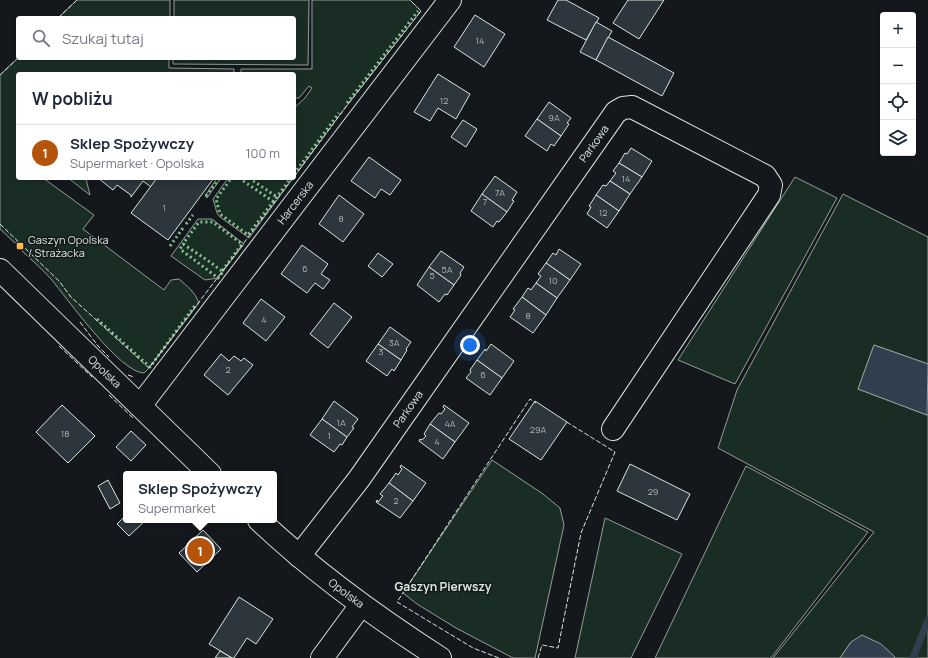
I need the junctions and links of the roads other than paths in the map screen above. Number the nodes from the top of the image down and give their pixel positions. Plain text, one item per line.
1 (450, 0) edge
2 (0, 270) edge
3 (140, 406) junction
4 (613, 429) dead end
5 (207, 471) edge
6 (262, 523) edge
7 (299, 556) junction
8 (361, 605) junction
9 (322, 658) edge
10 (440, 658) edge

1 - 3 street, Harcerska
2 - 3 street, Opolska
3 - 5 street, Opolska
4 - 7 street, Parkowa
6 - 7 street, Opolska
7 - 8 street, Opolska
8 - 9 street
8 - 10 street, Opolska

